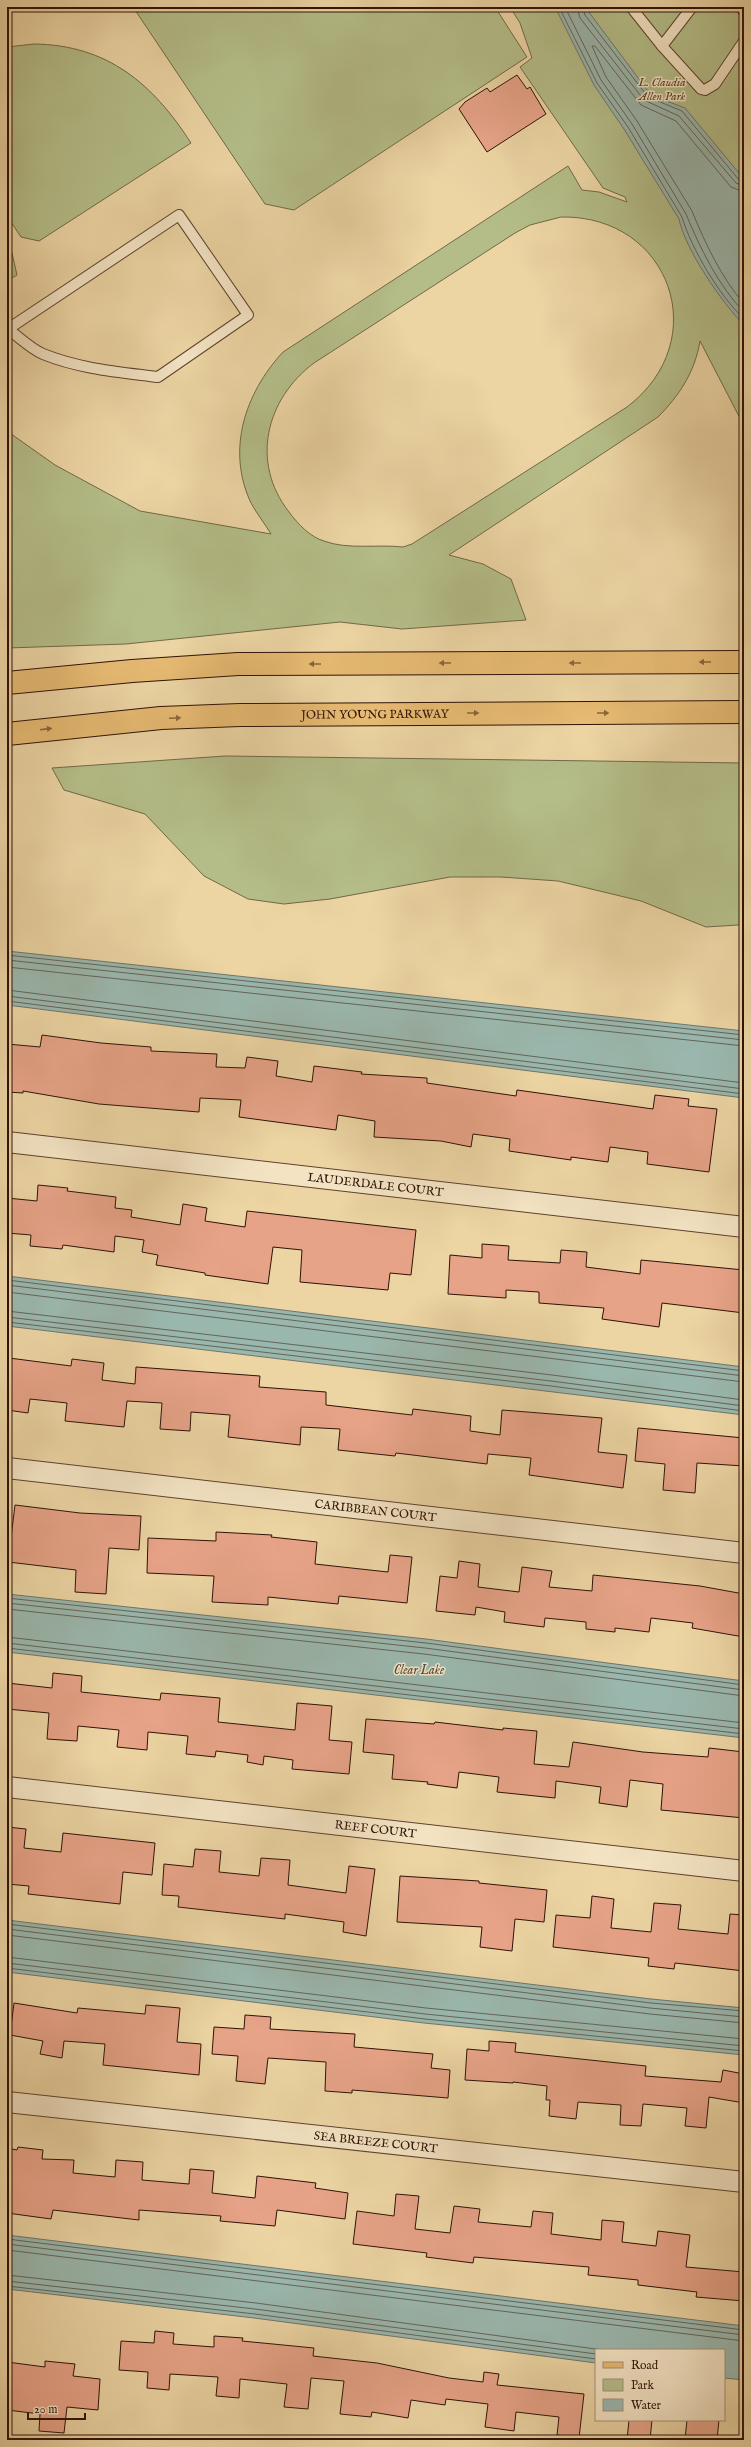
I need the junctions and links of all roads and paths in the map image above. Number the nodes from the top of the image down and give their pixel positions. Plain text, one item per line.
1 (631, 7) edge
2 (692, 7) edge
3 (741, 7) edge
4 (744, 12) edge
5 (744, 41) edge
6 (662, 46) junction
7 (8, 330) edge
8 (744, 662) edge
9 (7, 683) edge
10 (744, 712) edge
11 (7, 734) edge
12 (7, 1142) edge
13 (744, 1227) edge
14 (7, 1468) edge
15 (744, 1553) edge
16 (7, 1787) edge
17 (744, 1871) edge
18 (7, 2102) edge
19 (744, 2182) edge

1 - 6 lane
2 - 6 lane
3 - 4 lane
5 - 6 lane
7 - 7 lane
8 -> 9 main road
11 -> 10 main road, JOHN YOUNG PARKWAY
12 - 13 street, LAUDERDALE COURT
14 - 15 street, CARIBBEAN COURT
16 - 17 street, REEF COURT
18 - 19 street, SEA BREEZE COURT

